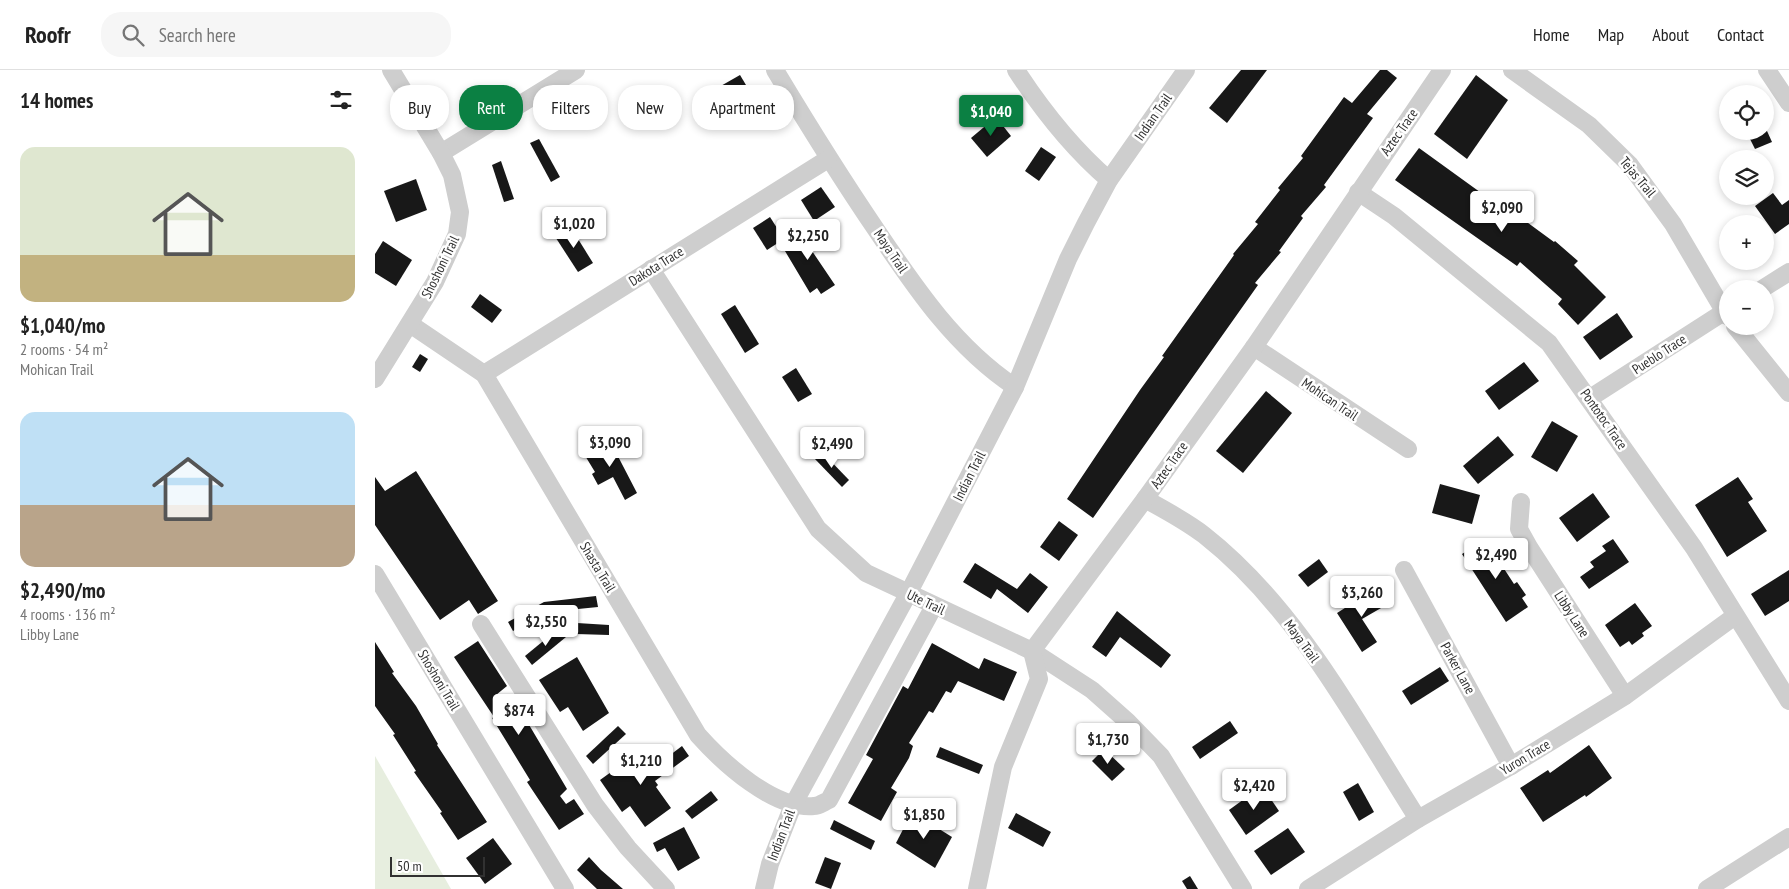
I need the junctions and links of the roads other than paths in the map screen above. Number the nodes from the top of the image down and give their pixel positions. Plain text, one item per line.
1 (391, 70) edge
2 (576, 70) edge
3 (775, 70) edge
4 (1016, 70) edge
5 (1186, 70) edge
6 (1442, 70) edge
7 (1512, 70) edge
8 (1767, 70) edge
9 (1789, 103) edge
10 (441, 153) junction
11 (828, 159) junction
12 (1109, 180) junction
13 (1358, 192) junction
14 (651, 269) junction
15 (1789, 272) edge
16 (1774, 281) edge
17 (1719, 300) edge
18 (1719, 322) edge
19 (410, 324) junction
20 (1744, 335) edge
21 (1253, 347) junction
22 (483, 374) junction
23 (375, 378) edge
24 (1015, 387) junction
25 (1789, 393) edge
26 (1590, 398) junction
27 (1408, 449) dead end
28 (1145, 499) junction
29 (1521, 502) dead end
30 (1404, 570) dead end
31 (375, 574) edge
32 (908, 594) junction
33 (934, 606) junction
34 (1735, 616) junction
35 (481, 624) dead end
36 (1032, 651) junction
37 (1625, 696) junction
38 (1789, 701) edge
39 (1511, 766) junction
40 (793, 804) junction
41 (1418, 819) junction
42 (1789, 837) edge
43 (565, 889) edge
44 (666, 889) edge
45 (764, 889) edge
46 (977, 889) edge
47 (1243, 889) edge
48 (1308, 889) edge
49 (1707, 889) edge

1 - 10 street, Shoshoni Trail
2 - 10 street
3 - 11 street, Maya Trail
4 - 12 street
5 - 12 street, Indian Trail
6 - 13 street, Aztec Trace
7 - 17 street, Tejas Trail
8 - 9 street
10 - 19 street, Shoshoni Trail
11 - 14 street, Dakota Trace
11 - 24 street, Maya Trail
12 - 24 street, Indian Trail
13 - 21 street, Aztec Trace
13 - 26 street, Pontotoc Trace
14 - 22 street, Dakota Trace
14 - 32 street, Ute Trail
15 - 16 street
18 - 26 street, Pueblo Trace
19 - 22 street, Shasta Trail
19 - 23 street, Shoshoni Trail
20 - 25 street, Tejas Trail
21 - 27 street, Mohican Trail
21 - 28 street, Aztec Trace
22 - 40 street, Shasta Trail
24 - 32 street, Indian Trail
26 - 34 street, Pontotoc Trace
28 - 36 street, Aztec Trace
28 - 41 street, Maya Trail
29 - 37 street, Libby Lane
30 - 39 street, Parker Lane
31 - 43 street, Shoshoni Trail
32 - 33 street, Ute Trail
32 - 40 street, Indian Trail
33 - 36 street, Ute Trail
33 - 40 street
34 - 37 street, Yuron Trace
34 - 38 street, Pontotoc Trace
35 - 44 street
36 - 46 street
36 - 47 street, Ute Trail
37 - 39 street, Yuron Trace
39 - 41 street, Yuron Trace
40 - 45 street, Indian Trail
41 - 48 street, Yuron Trace
42 - 49 street

